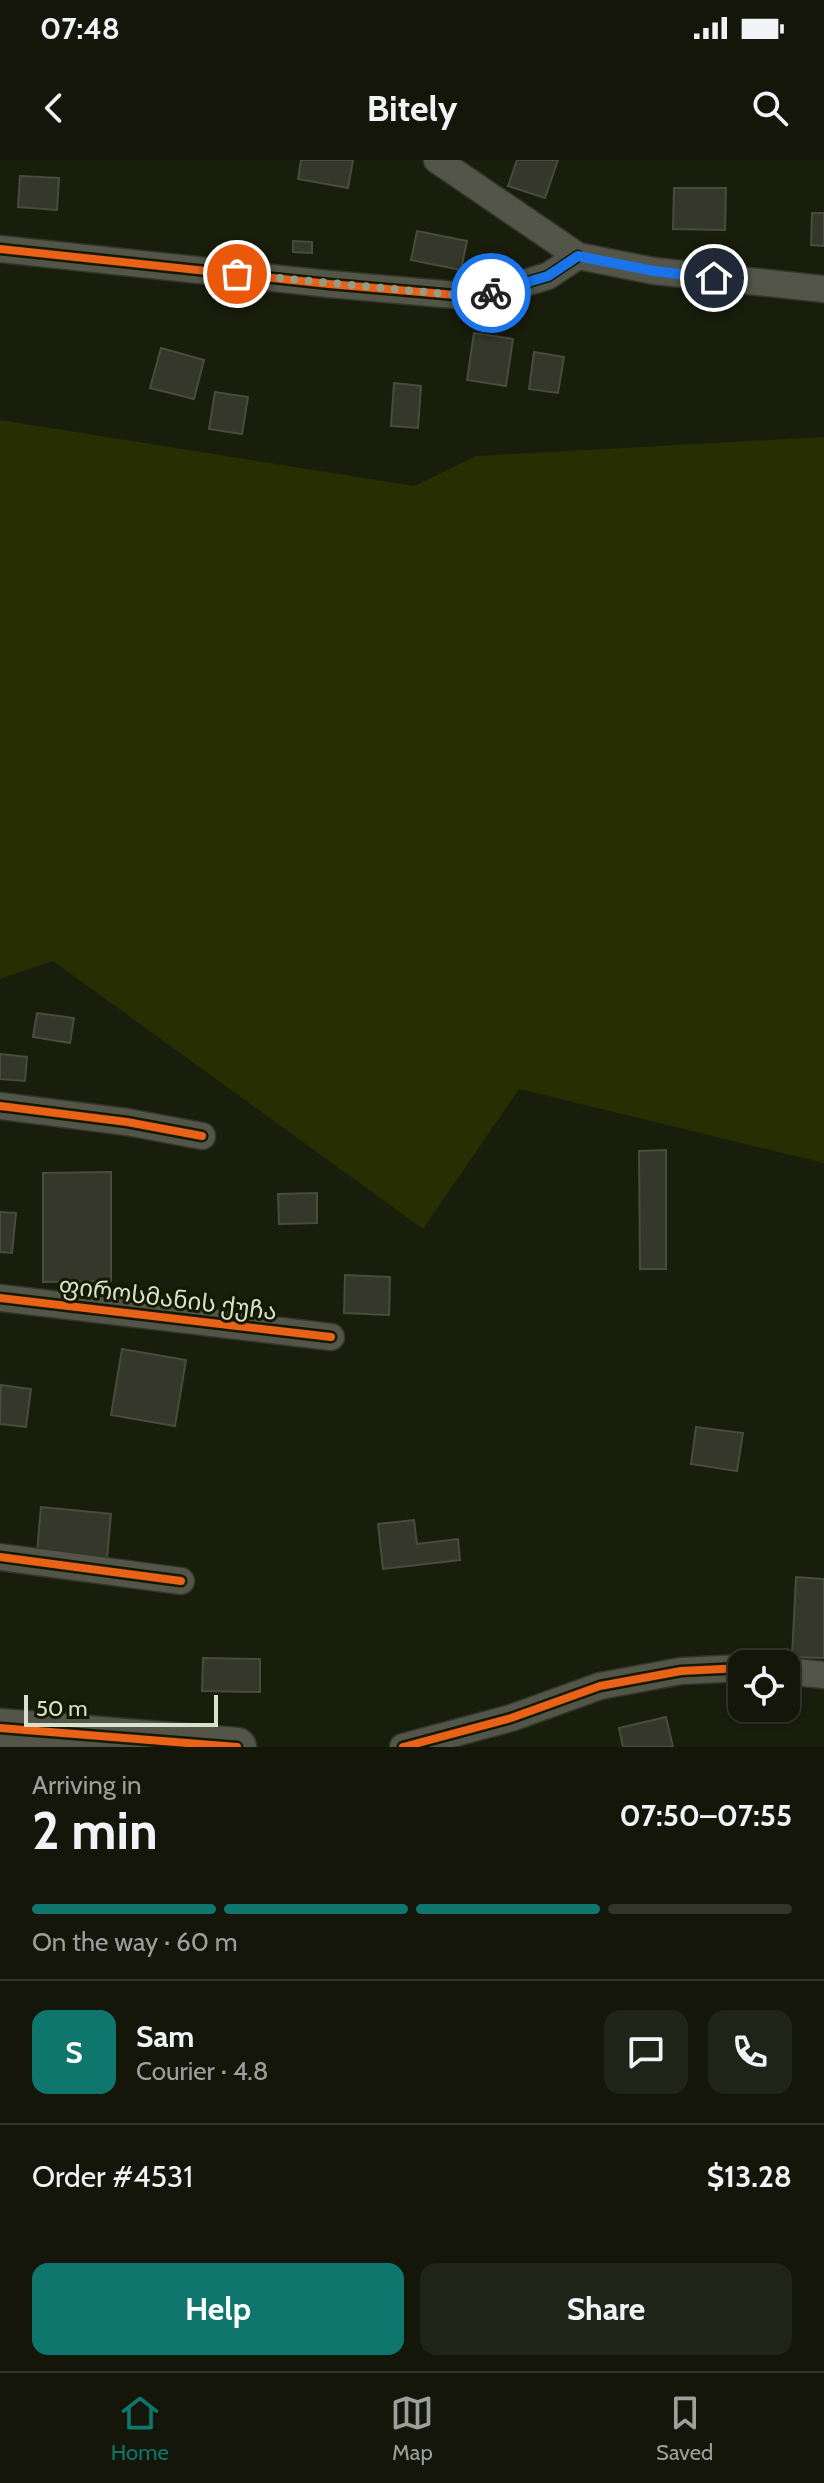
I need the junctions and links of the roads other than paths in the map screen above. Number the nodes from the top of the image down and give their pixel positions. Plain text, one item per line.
1 (437, 160) edge
2 (0, 249) edge
3 (578, 256) junction
4 (824, 289) edge
5 (0, 1106) edge
6 (202, 1136) dead end
7 (0, 1298) edge
8 (331, 1337) dead end
9 (0, 1557) edge
10 (181, 1581) dead end
11 (728, 1669) edge
12 (800, 1672) edge
13 (824, 1675) edge
14 (0, 1728) edge
15 (237, 1747) edge
16 (403, 1747) edge

1 - 3 street
2 - 3 street
3 - 4 street
5 - 6 street
7 - 8 street, ფიროსმანის ქუჩა
9 - 10 street
11 - 16 street
12 - 13 street
14 - 15 street

